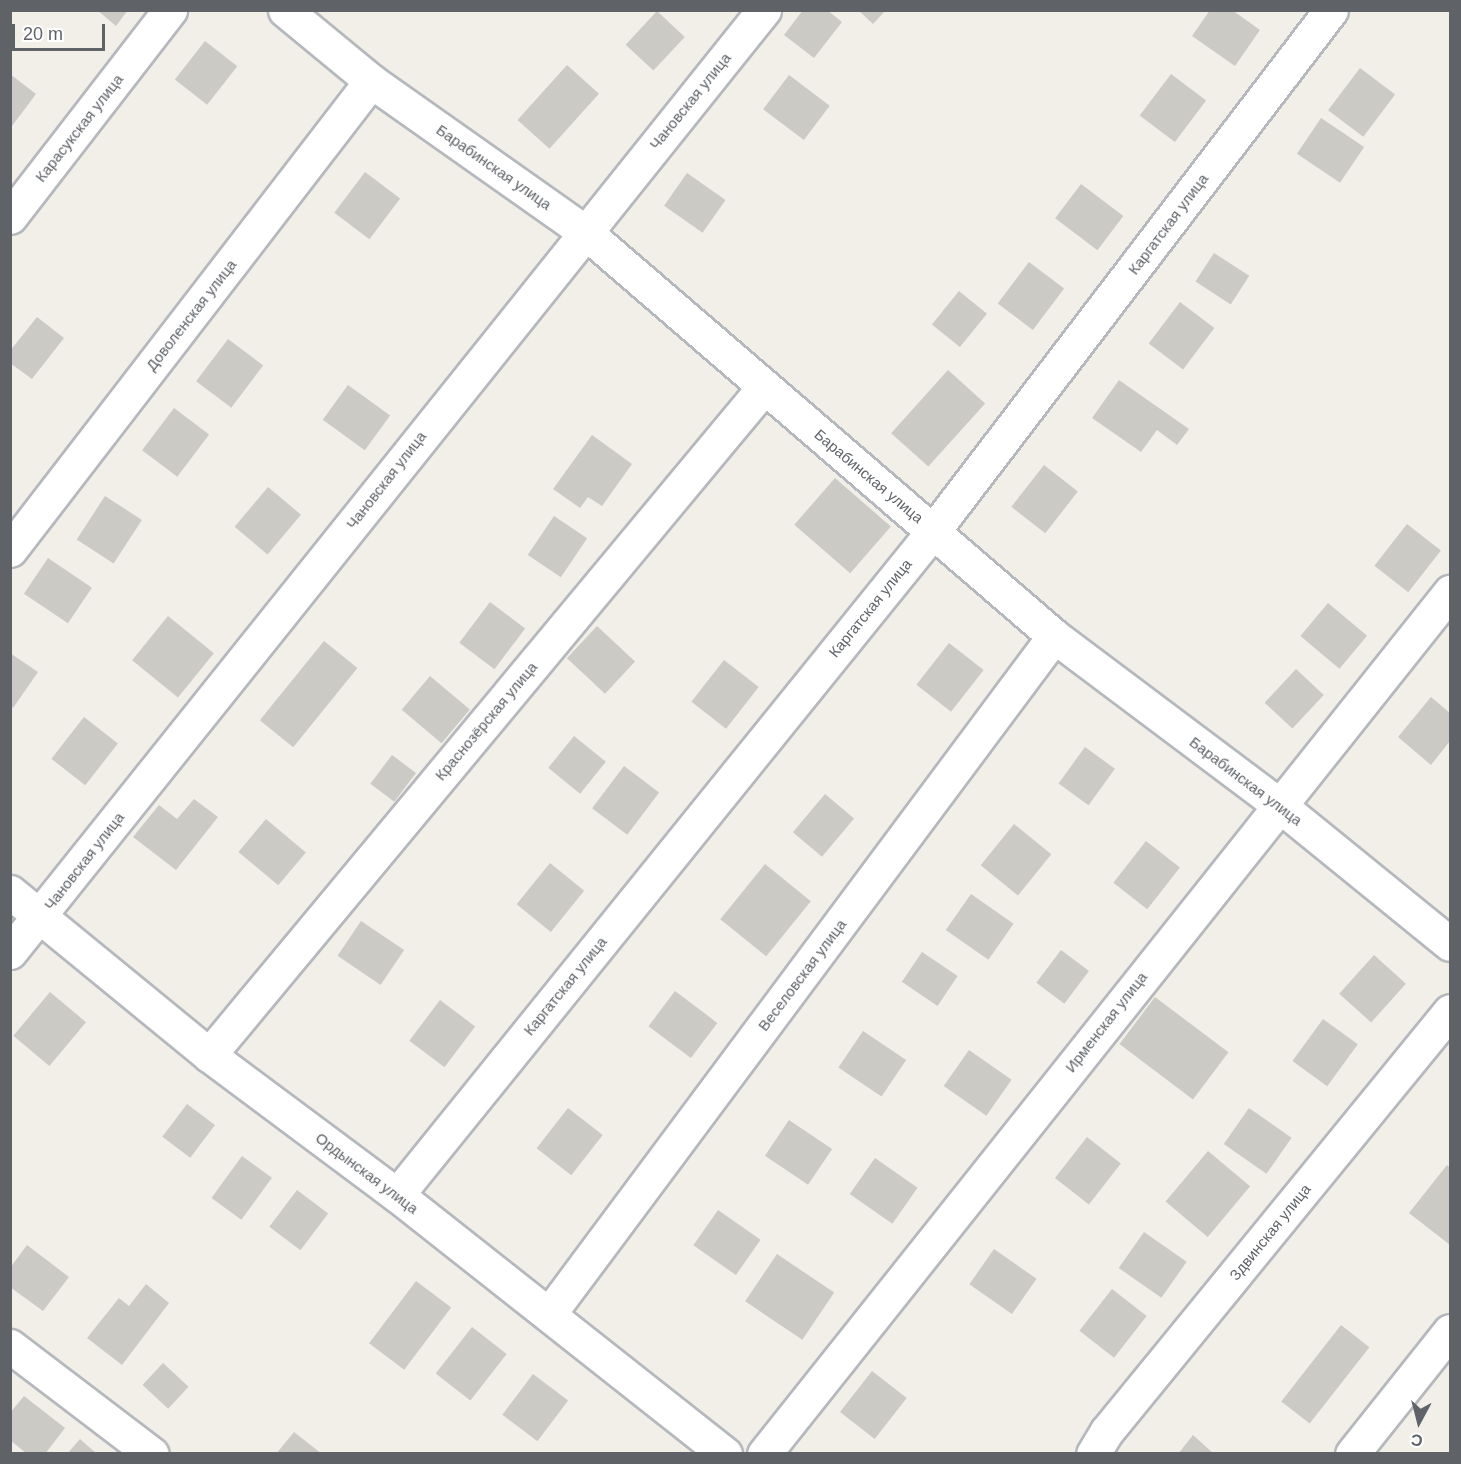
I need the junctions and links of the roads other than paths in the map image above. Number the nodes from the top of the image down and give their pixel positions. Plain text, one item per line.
1 (170, 10) edge
2 (285, 10) edge
3 (764, 10) edge
4 (1331, 10) edge
5 (371, 81) junction
6 (10, 217) edge
7 (584, 231) junction
8 (764, 387) junction
9 (934, 530) junction
10 (10, 550) edge
11 (1450, 592) edge
12 (1054, 636) junction
13 (1279, 805) junction
14 (10, 892) edge
15 (39, 917) junction
16 (1450, 945) edge
17 (10, 952) edge
18 (1450, 1011) edge
19 (209, 1055) junction
20 (397, 1195) junction
21 (549, 1314) junction
22 (1450, 1331) edge
23 (10, 1346) edge
24 (152, 1454) edge
25 (725, 1454) edge
26 (764, 1454) edge
27 (1093, 1454) edge
28 (1352, 1454) edge

1 - 6 street, Карасукская улица
2 - 5 street, Барабинская улица
3 - 7 street, Чановская улица
4 - 9 street, Каргатская улица
5 - 7 street, Барабинская улица
5 - 10 street, Доволенская улица
7 - 8 street, Барабинская улица
7 - 15 street, Чановская улица
8 - 9 street, Барабинская улица
8 - 19 street, Краснозёрская улица
9 - 12 street, Барабинская улица
9 - 20 street, Каргатская улица
11 - 13 street, Ирменская улица
12 - 13 street, Барабинская улица
12 - 21 street, Веселовская улица
13 - 16 street, Барабинская улица
13 - 26 street, Ирменская улица
14 - 15 street, Ордынская улица
15 - 17 street, Чановская улица
15 - 19 street, Ордынская улица
18 - 27 street, Здвинская улица
19 - 20 street, Ордынская улица
20 - 21 street, Ордынская улица
21 - 25 street, Ордынская улица
22 - 28 street
23 - 24 street

